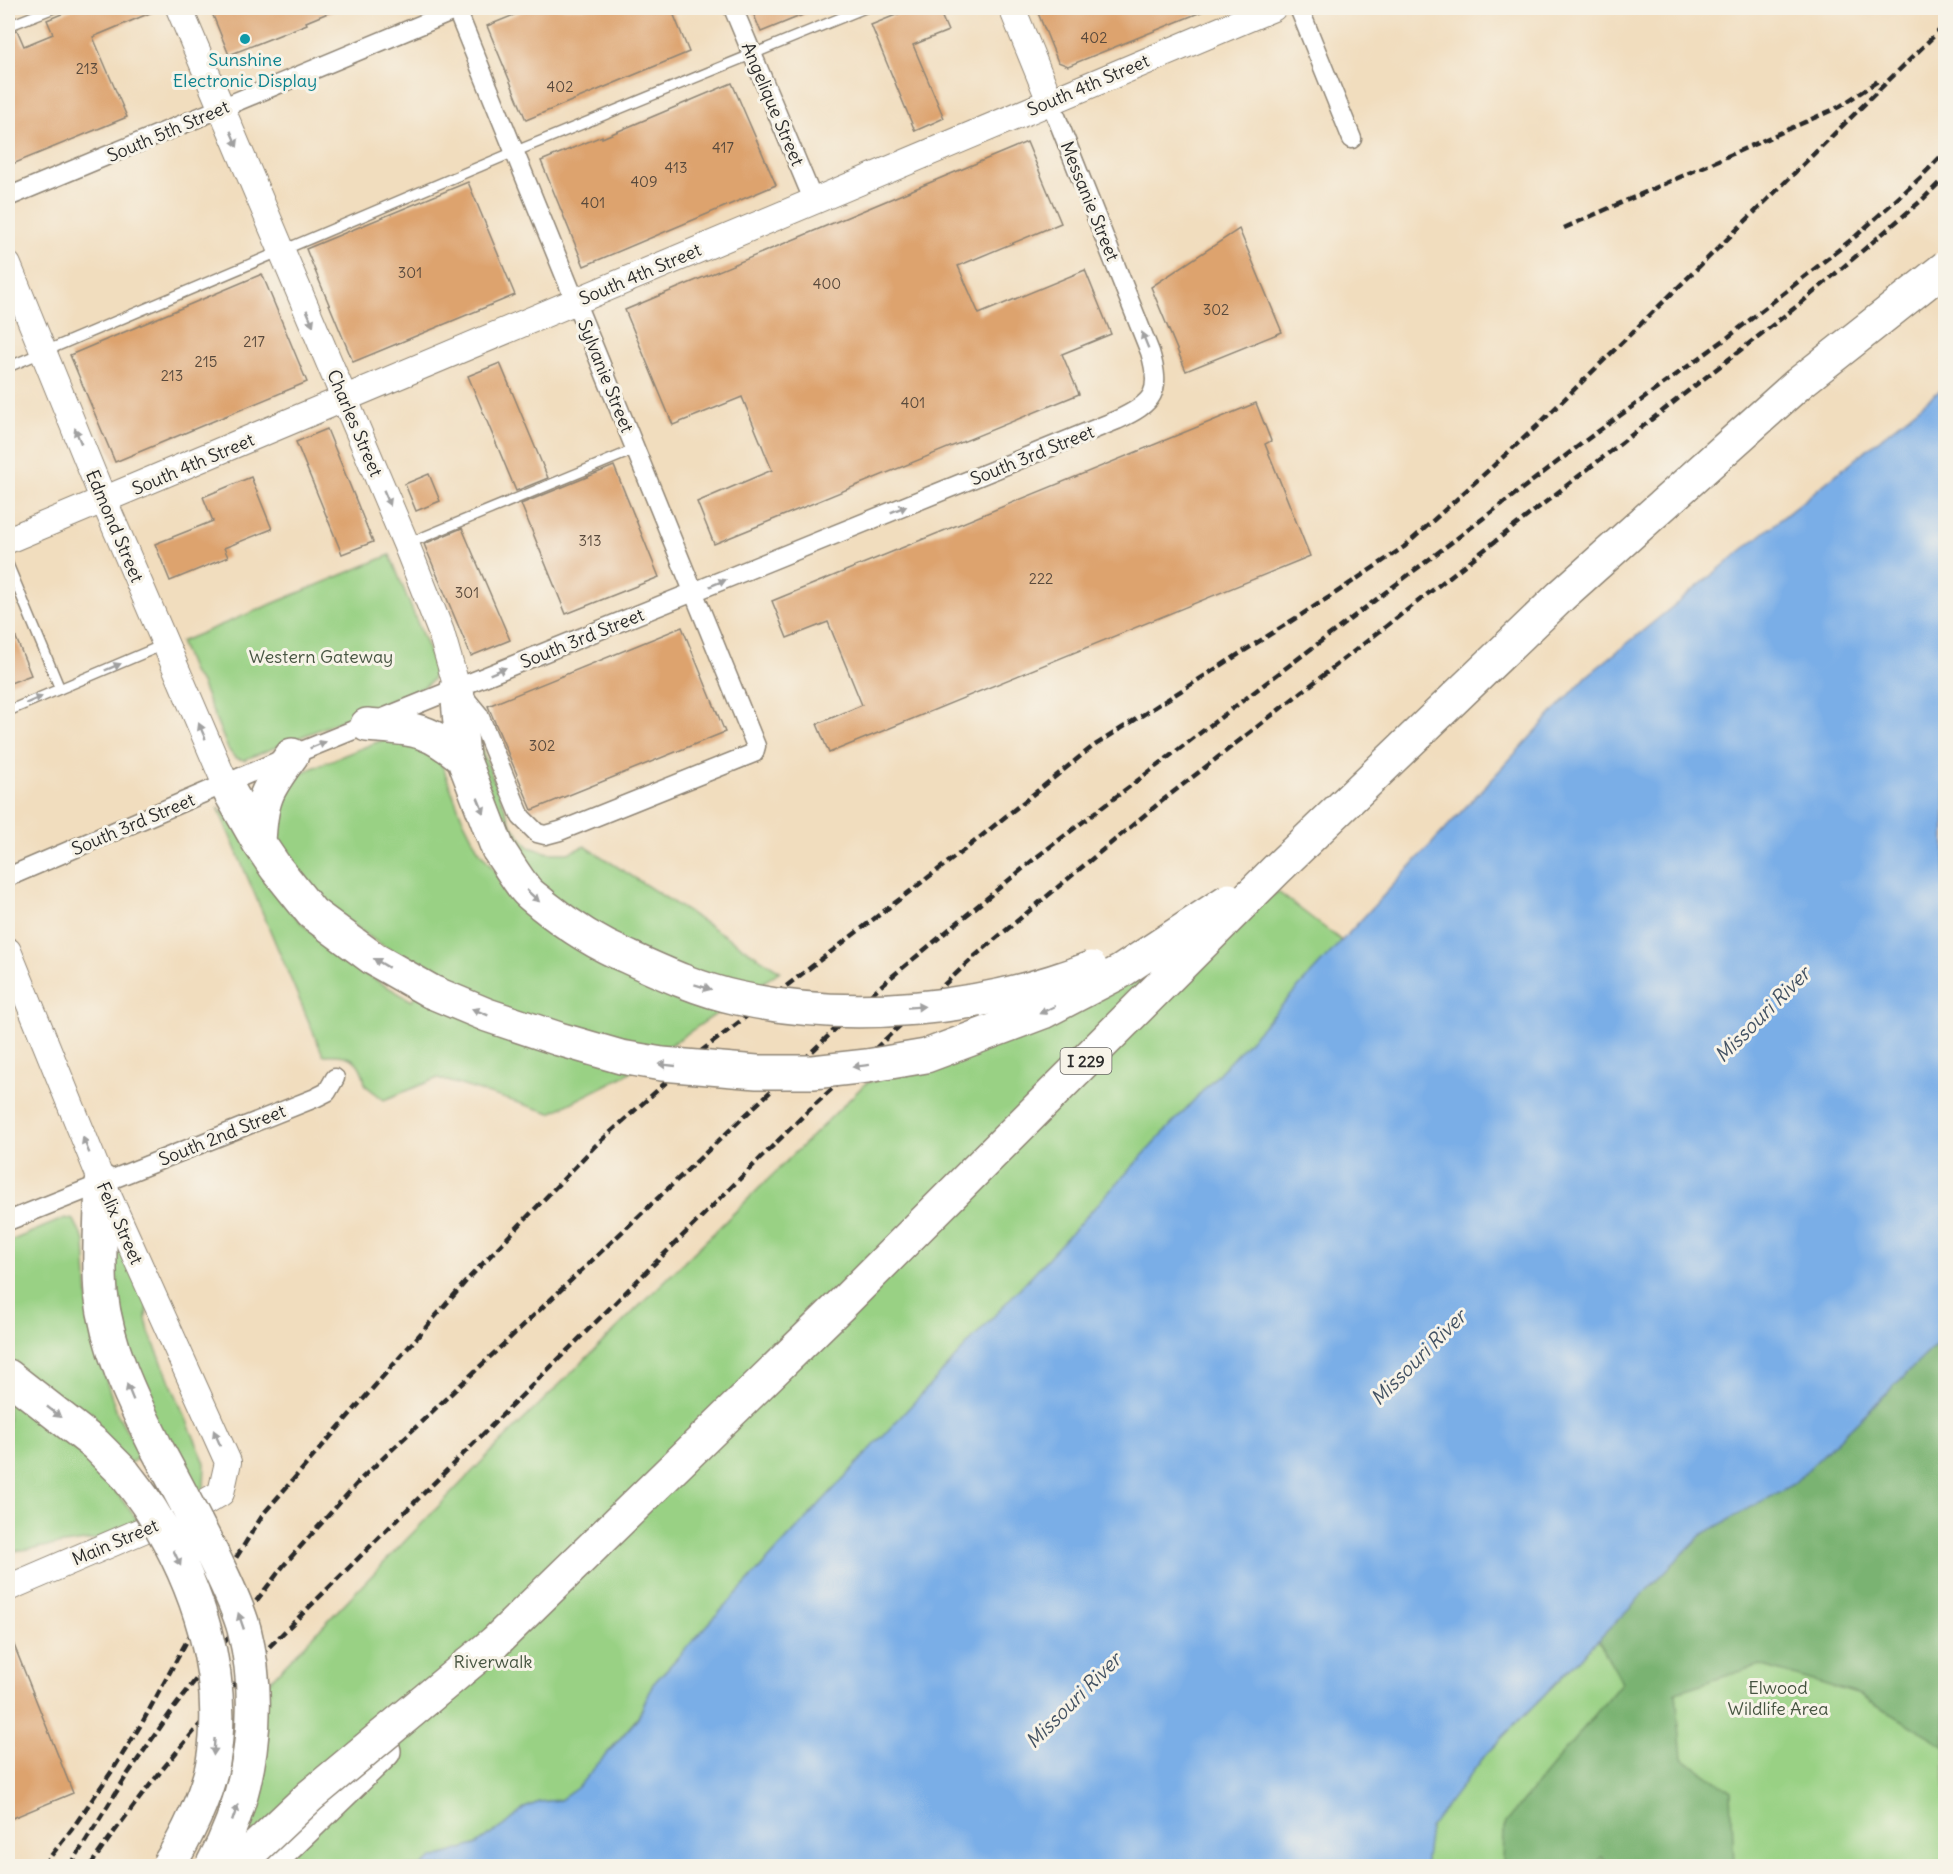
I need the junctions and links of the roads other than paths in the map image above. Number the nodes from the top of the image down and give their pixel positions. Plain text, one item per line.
1 (54, 8) edge
2 (179, 8) edge
3 (458, 8) edge
4 (733, 8) edge
5 (865, 8) edge
6 (1012, 8) edge
7 (1273, 8) edge
8 (1299, 8) edge
9 (8, 26) edge
10 (752, 54) junction
11 (1050, 101) junction
12 (221, 108) junction
13 (1352, 139) dead end
14 (514, 152) junction
15 (8, 197) edge
16 (814, 201) junction
17 (282, 251) junction
18 (8, 265) edge
19 (1946, 266) edge
20 (575, 302) junction
21 (44, 350) junction
22 (8, 367) edge
23 (1152, 396) joint
24 (345, 400) junction
25 (636, 449) junction
26 (104, 501) junction
27 (8, 540) edge
28 (406, 544) junction
29 (8, 564) edge
30 (694, 593) junction
31 (165, 644) junction
32 (458, 688) junction
33 (60, 689) junction
34 (8, 711) edge
35 (367, 725) junction
36 (292, 755) junction
37 (463, 758) junction
38 (226, 785) junction
39 (537, 833) joint
40 (1306, 842) junction
41 (259, 843) junction
42 (1276, 870) junction
43 (8, 877) edge
44 (8, 951) edge
45 (335, 1078) dead end
46 (102, 1182) junction
47 (952, 1194) junction
48 (8, 1221) edge
49 (8, 1376) edge
50 (221, 1493) joint
51 (8, 1588) edge
52 (168, 1866) edge
53 (212, 1866) edge
54 (236, 1866) edge
55 (265, 1866) edge

1 - 9 lane
2 - 12 main road, Charles Street
3 - 12 street, South 5th Street
3 - 14 street, Sylvanie Street
4 - 10 street, Angelique Street
5 - 10 lane
6 - 11 main road, Messanie Street
7 - 11 main road, South 4th Street
8 - 13 street
10 - 14 lane
10 - 16 street, Angelique Street
11 - 16 main road, South 4th Street
23 -> 11 street, Messanie Street
12 - 15 street, South 5th Street
12 -> 17 main road, Charles Street
14 - 17 lane
14 - 20 street, Sylvanie Street
16 - 20 main road, South 4th Street
17 - 21 lane
17 -> 24 main road, Charles Street
18 - 21 main road, Edmond Street
19 - 40 highway, I 229, bridge
19 - 42 highway, I 229, bridge
20 - 24 main road, South 4th Street
20 - 25 street, Sylvanie Street
21 - 22 lane
26 -> 21 main road, Edmond Street
30 -> 23 street, South 3rd Street
24 - 26 main road, South 4th Street
24 -> 28 main road, Charles Street
25 - 28 lane
25 - 30 street, Sylvanie Street
26 - 27 main road, South 4th Street
26 - 31 main road, Edmond Street
28 - 32 main road, Charles Street
29 - 33 lane
32 -> 30 street, South 3rd Street
30 - 39 street, Sylvanie Street
33 -> 31 lane
38 -> 31 main road, Edmond Street
32 - 35 street, South 3rd Street
32 - 37 highway
32 - 39 street, Charles Street
34 -> 33 lane
36 -> 35 street, South 3rd Street
35 - 37 highway
36 - 38 street, South 3rd Street
36 - 41 highway
37 -> 40 highway, bridge
38 - 41 highway
38 - 43 street, South 3rd Street
40 - 47 highway, I 229, bridge
42 -> 41 highway, bridge
42 - 47 highway, I 229, bridge
46 -> 44 main road, Felix Street
45 - 46 street, South 2nd Street
46 - 48 street, South 2nd Street
50 -> 46 main road, Felix Street
53 -> 46 highway, bridge
47 - 54 highway, I 229, bridge
47 - 55 highway, I 229, bridge
49 -> 52 highway, bridge
50 - 51 main road, Main Street

